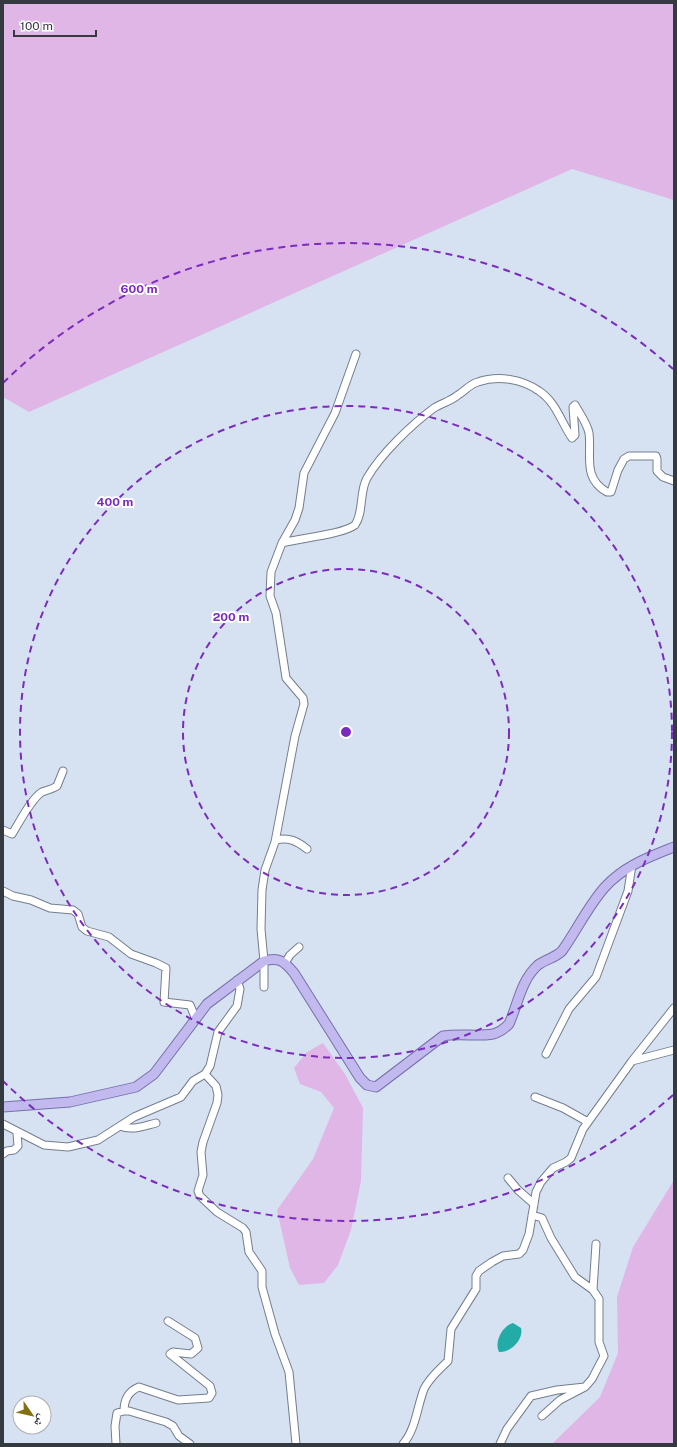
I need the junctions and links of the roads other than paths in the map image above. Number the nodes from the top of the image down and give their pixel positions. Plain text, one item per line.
1 (356, 354) dead end
2 (674, 481) edge
3 (282, 543) junction
4 (63, 771) dead end
5 (3, 830) edge
6 (276, 840) junction
7 (674, 847) edge
8 (307, 849) dead end
9 (632, 865) junction
10 (3, 890) edge
11 (299, 947) dead end
12 (264, 961) junction
13 (285, 963) junction
14 (237, 980) junction
15 (264, 987) dead end
16 (674, 1008) edge
17 (195, 1017) junction
18 (674, 1050) edge
19 (546, 1054) dead end
20 (632, 1061) junction
21 (205, 1074) junction
22 (535, 1097) dead end
23 (3, 1107) edge
24 (588, 1122) junction
25 (156, 1123) dead end
26 (3, 1124) edge
27 (120, 1126) junction
28 (18, 1133) junction
29 (3, 1154) edge
30 (508, 1178) dead end
31 (534, 1204) junction
32 (532, 1215) junction
33 (596, 1244) dead end
34 (593, 1290) junction
35 (168, 1320) dead end
36 (585, 1387) junction
37 (124, 1411) junction
38 (542, 1416) dead end
39 (116, 1444) edge
40 (190, 1444) edge
41 (296, 1444) edge
42 (403, 1444) edge
43 (500, 1444) edge

1 - 3 street
2 - 3 street
3 - 6 street
4 - 5 street
6 - 8 street
6 - 12 street
7 - 9 main road
9 - 13 main road
9 - 19 street
10 - 17 street
11 - 13 street
12 - 13 main road
12 - 14 main road
12 - 15 street
14 - 17 main road
14 - 21 street
16 - 20 street
17 - 23 main road
18 - 20 street
20 - 24 street
21 - 27 street
21 - 41 street
22 - 24 street
24 - 31 street
25 - 27 street
26 - 28 street
27 - 28 street
28 - 29 street
30 - 31 street
31 - 32 street
32 - 34 street
32 - 42 street
33 - 34 street
34 - 36 street
35 - 37 street
36 - 38 street
36 - 43 street
37 - 39 street
37 - 40 street

